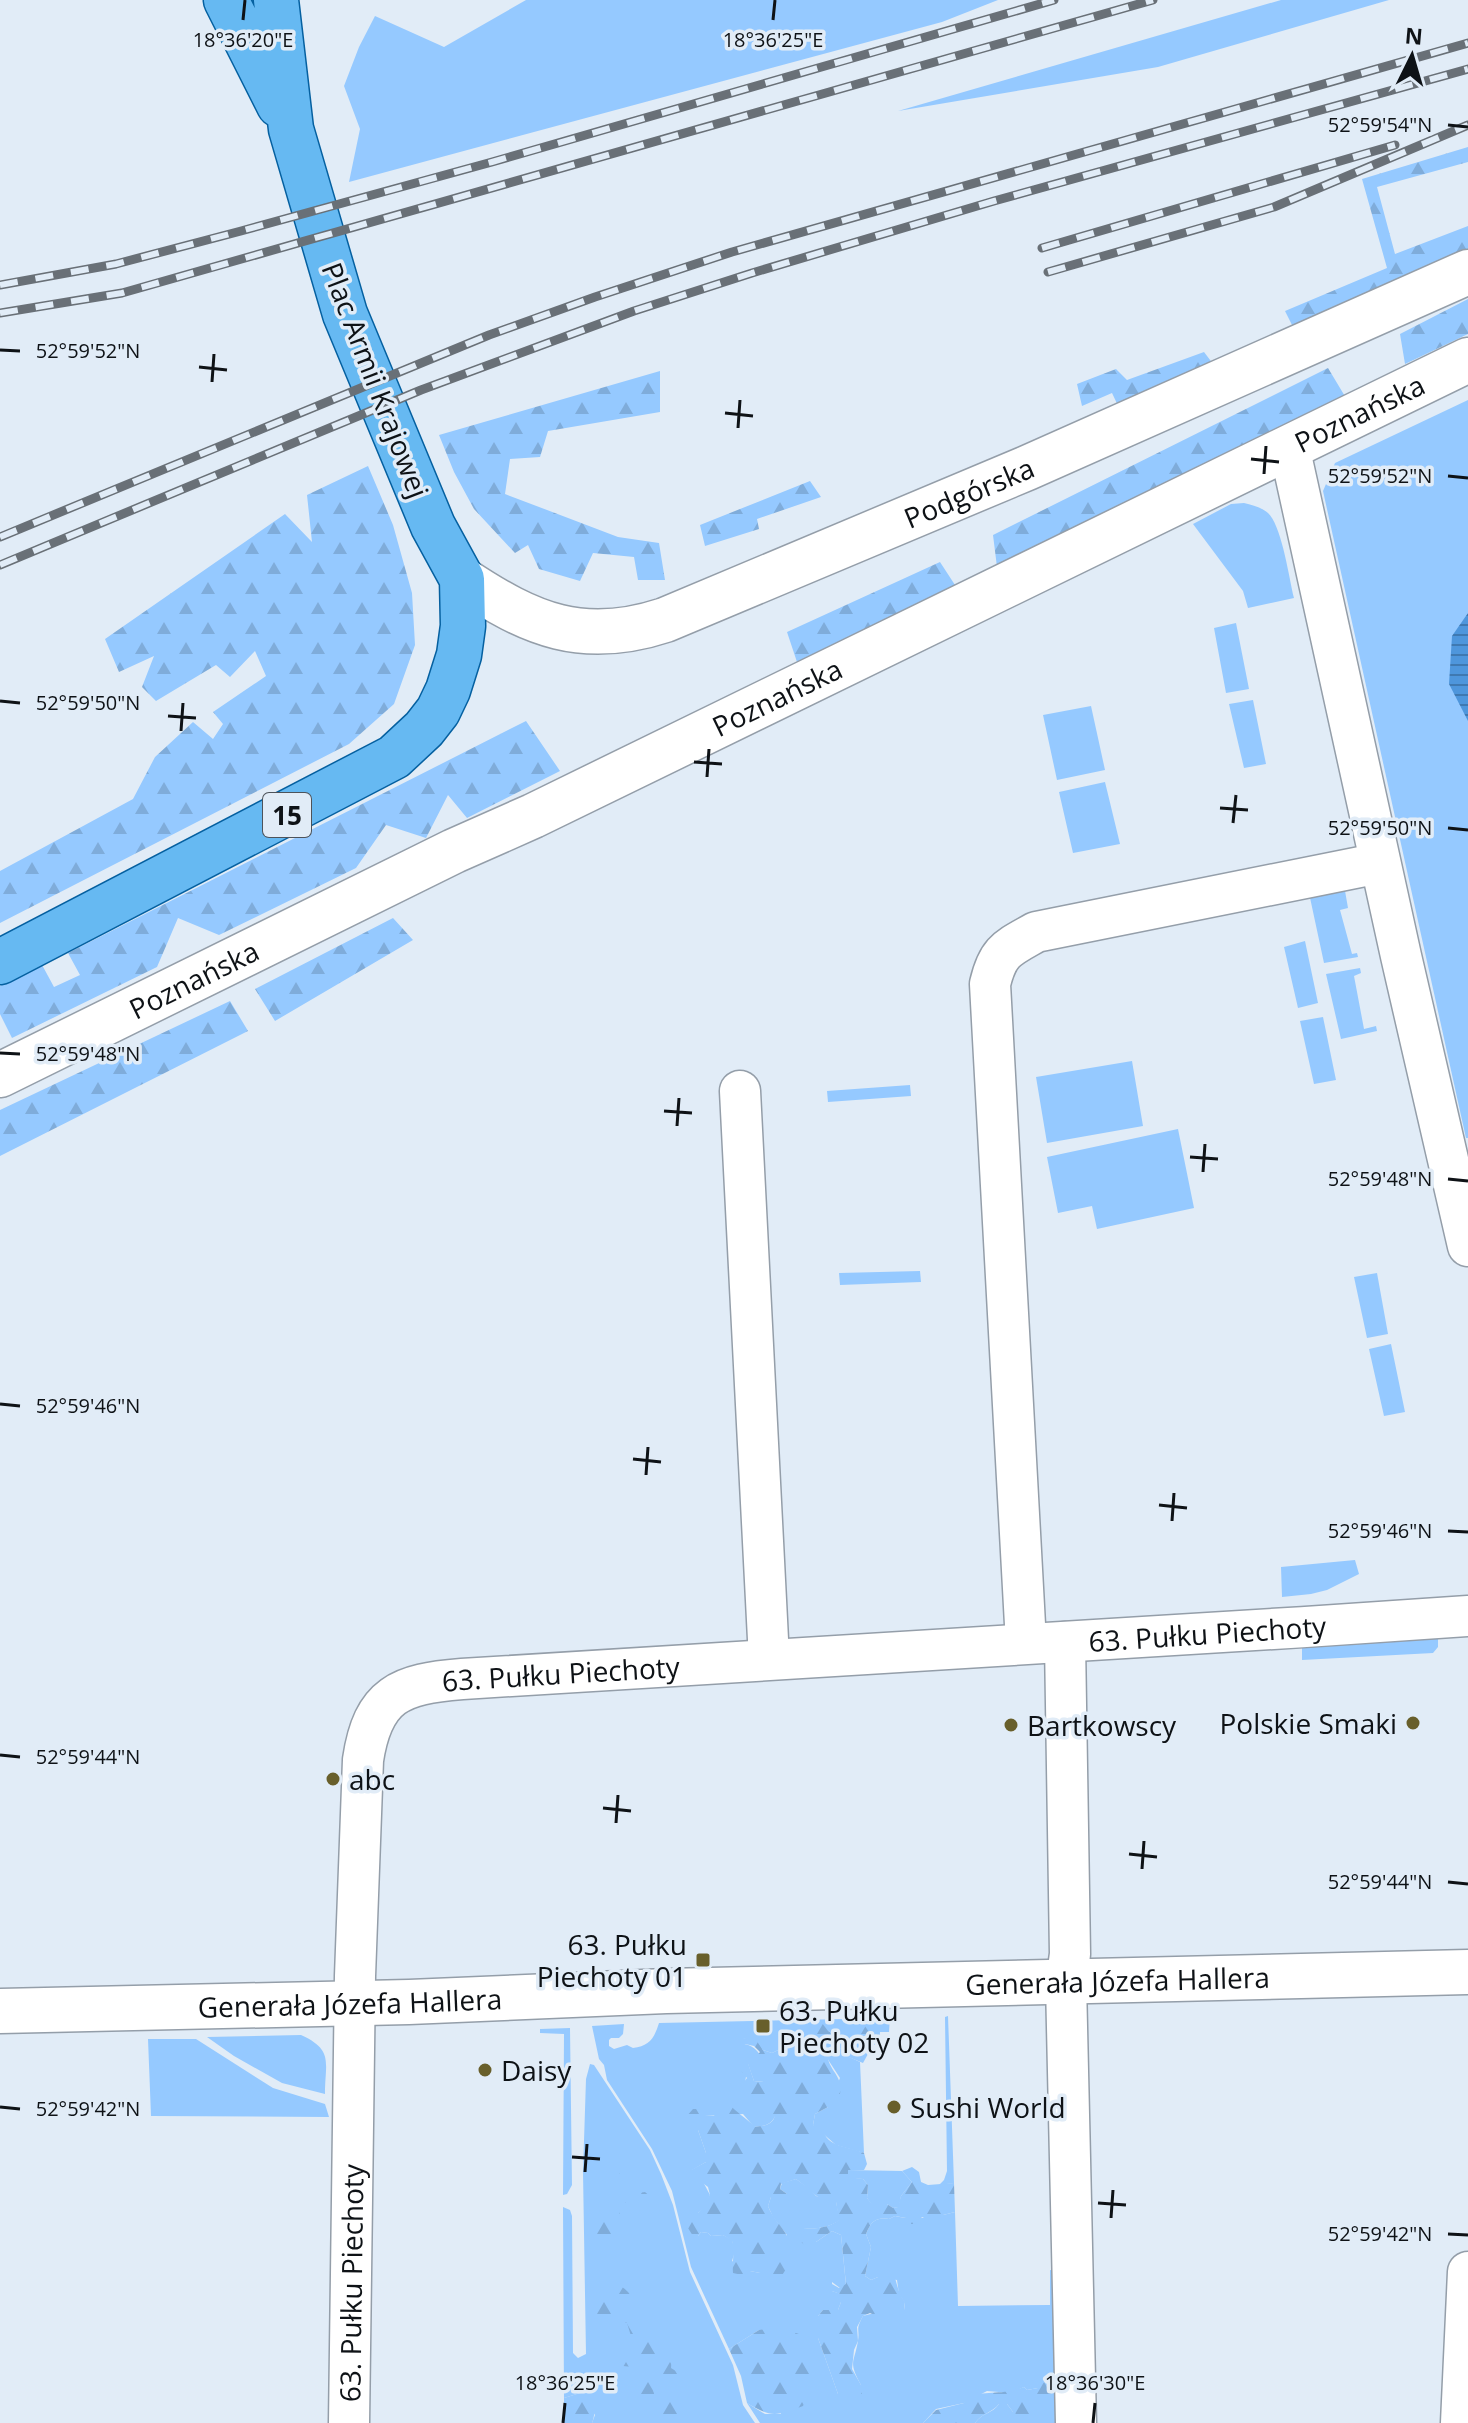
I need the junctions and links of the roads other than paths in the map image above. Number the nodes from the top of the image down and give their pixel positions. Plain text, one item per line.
1 (226, 0) edge
2 (276, 0) edge
3 (291, 129) junction
4 (1468, 272) edge
5 (1468, 360) edge
6 (1289, 446) junction
7 (462, 579) junction
8 (1380, 863) junction
9 (0, 962) edge
10 (0, 1075) edge
11 (740, 1091) dead end
12 (1468, 1246) edge
13 (1468, 1616) edge
14 (1046, 1643) junction
15 (769, 1659) junction
16 (1468, 1972) edge
17 (1066, 1983) junction
18 (354, 2002) junction
19 (0, 2011) edge
20 (1468, 2272) edge
21 (349, 2423) edge
22 (1076, 2423) edge
23 (1461, 2423) edge

1 - 3 main road, Plac Armii Krajowej / 15
2 - 3 main road, Plac Armii Krajowej / 15
3 - 7 main road, Plac Armii Krajowej / 15
4 - 7 street, Podgórska
5 - 6 street, Poznańska
6 - 8 street
6 - 10 street, Poznańska
7 - 9 main road, 15
8 - 12 street
8 - 14 street
11 - 15 street
13 - 14 street, 63. Pułku Piechoty
14 - 15 street, 63. Pułku Piechoty
14 - 17 street
15 - 18 street, 63. Pułku Piechoty
16 - 17 street, Generała Józefa Hallera
17 - 18 street, Generała Józefa Hallera
17 - 22 street
18 - 19 street, Generała Józefa Hallera
18 - 21 street, 63. Pułku Piechoty
20 - 23 street

